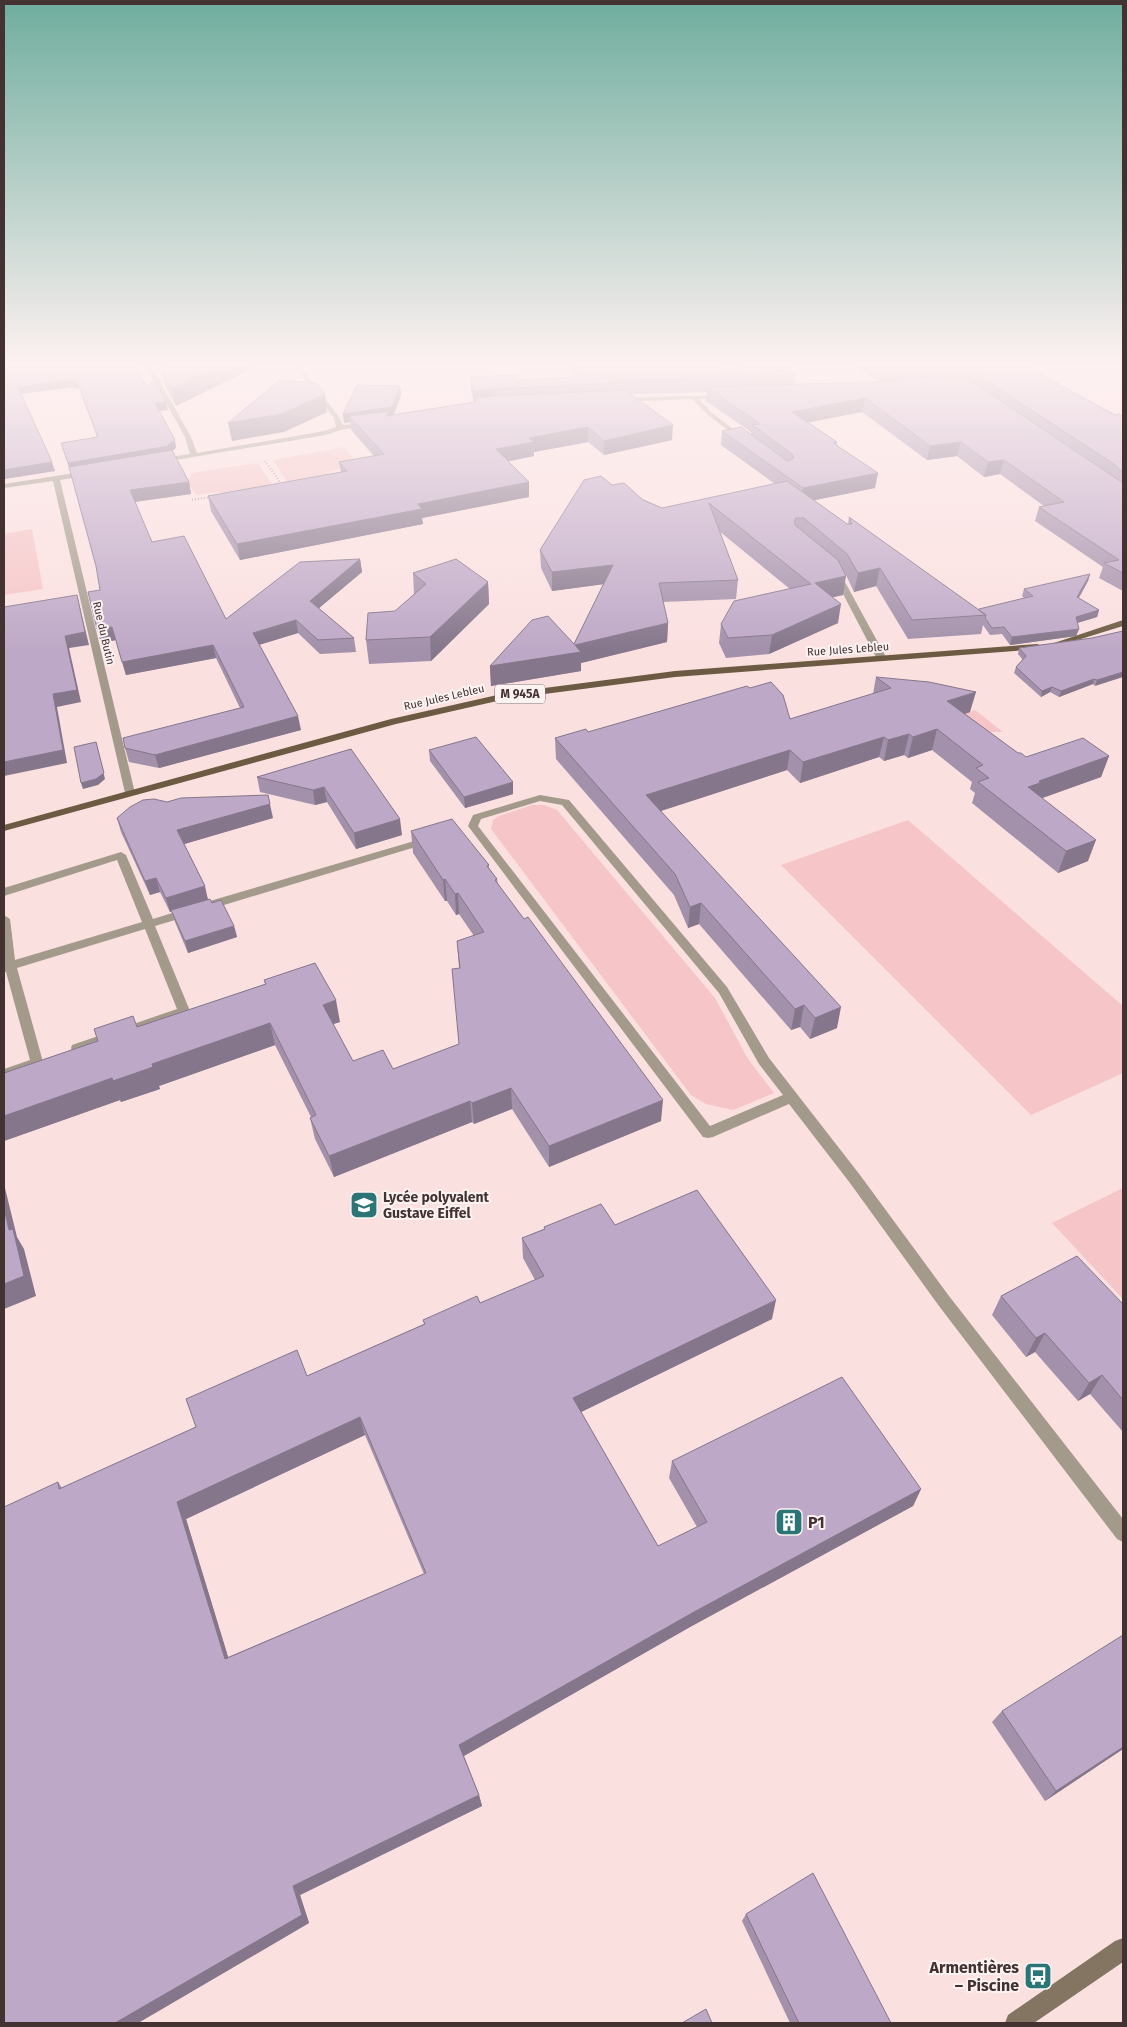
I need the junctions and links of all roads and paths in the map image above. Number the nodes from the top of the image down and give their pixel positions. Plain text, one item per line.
1 (266, 462) edge
2 (95, 471) edge
3 (56, 478) junction
4 (4, 486) edge
5 (287, 491) edge
6 (214, 496) edge
7 (192, 500) dead end
8 (830, 565) edge
9 (1123, 623) edge
10 (1123, 632) edge
11 (1052, 645) junction
12 (882, 659) junction
13 (130, 793) junction
14 (4, 828) edge
15 (435, 838) edge
16 (4, 892) edge
17 (4, 919) edge
18 (149, 924) junction
19 (7, 967) edge
20 (65, 1052) edge
21 (4, 1074) edge
22 (792, 1097) junction
23 (1123, 1533) edge
24 (1123, 1949) edge
25 (1016, 2023) edge

1 - 5 path
2 - 3 street
3 - 4 street
3 - 13 street, Rue du Butin
6 - 7 path
8 - 12 street
9 - 11 main road, Rue Jules Lebleu / M 945A
10 - 11 main road, Rue Jules Lebleu / M 945A
11 - 12 main road, Rue Jules Lebleu / M 945A
12 - 13 main road, Rue Jules Lebleu / M 945A
13 - 14 main road, Rue Jules Lebleu / M 945A
15 - 18 street
16 - 18 street
17 - 19 street
18 - 19 street
18 - 20 street
19 - 21 street
22 - 22 street
22 - 23 street
24 - 25 street

